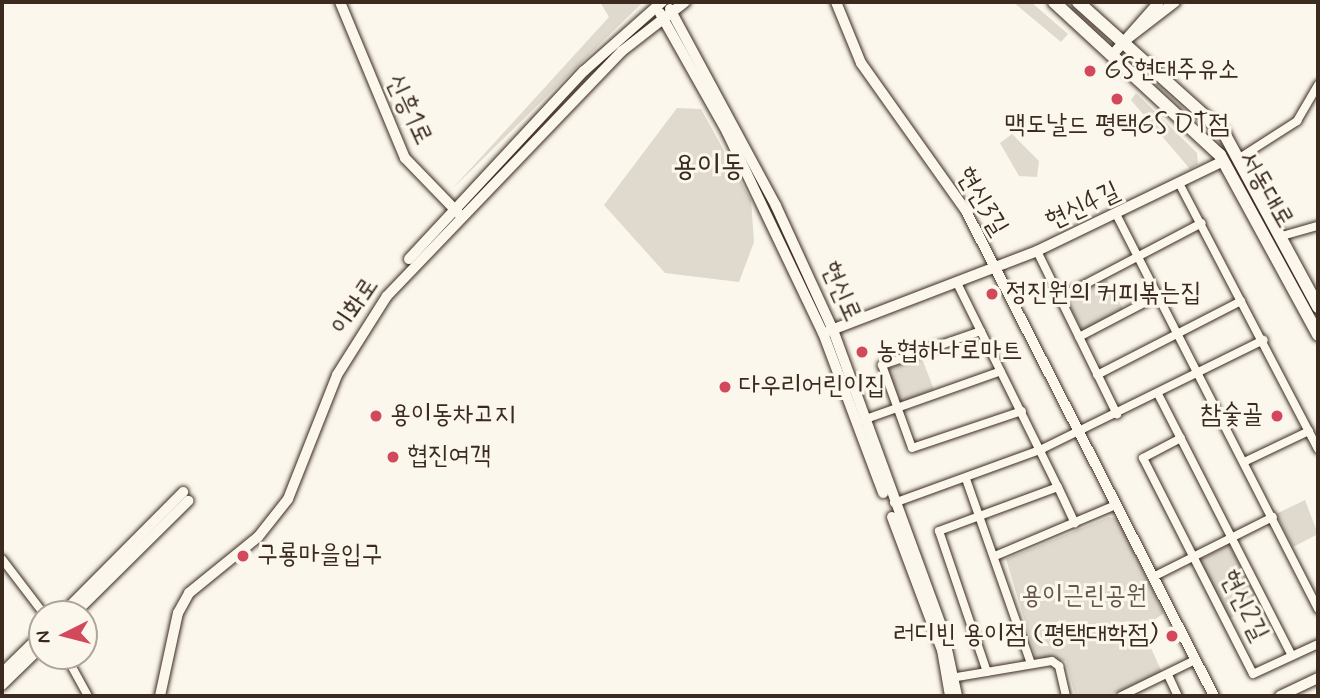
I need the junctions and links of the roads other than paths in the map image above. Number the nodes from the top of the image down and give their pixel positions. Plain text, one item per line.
1 (340, 2) edge
2 (685, 2) edge
3 (836, 2) edge
4 (1054, 2) edge
5 (1078, 2) edge
6 (1159, 2) edge
7 (1175, 2) edge
8 (661, 3) edge
9 (667, 15) junction
10 (1122, 42) junction
11 (1113, 54) junction
12 (1318, 85) edge
13 (1241, 156) junction
14 (1223, 161) junction
15 (1180, 185) junction
16 (459, 214) junction
17 (1116, 214) junction
18 (1202, 223) junction
19 (1318, 226) edge
20 (1282, 236) junction
21 (1037, 251) junction
22 (1138, 258) junction
23 (996, 268) junction
24 (958, 285) junction
25 (1157, 296) junction
26 (1059, 298) junction
27 (1241, 301) junction
28 (1318, 307) edge
29 (828, 331) junction
30 (981, 331) junction
31 (1175, 332) junction
32 (1318, 335) edge
33 (1079, 337) junction
34 (1264, 340) junction
35 (1001, 371) junction
36 (1097, 374) junction
37 (1198, 374) junction
38 (1158, 394) junction
39 (898, 409) junction
40 (1022, 411) junction
41 (1117, 415) junction
42 (863, 420) junction
43 (1309, 431) junction
44 (1079, 432) junction
45 (1181, 438) junction
46 (1042, 449) junction
47 (1318, 449) edge
48 (1244, 462) junction
49 (966, 479) junction
50 (1058, 487) junction
51 (894, 503) junction
52 (1116, 505) junction
53 (979, 516) junction
54 (1273, 517) junction
55 (1075, 523) junction
56 (1233, 538) junction
57 (995, 556) junction
58 (1194, 556) junction
59 (2, 559) edge
60 (1153, 577) junction
61 (33, 600) edge
62 (77, 600) edge
63 (87, 600) edge
64 (1317, 604) edge
65 (1318, 644) edge
66 (28, 648) edge
67 (1292, 656) junction
68 (28, 660) edge
69 (1195, 660) junction
70 (1031, 664) junction
71 (74, 670) edge
72 (987, 672) junction
73 (2, 673) edge
74 (1168, 675) junction
75 (957, 677) junction
76 (1318, 678) edge
77 (2, 685) edge
78 (88, 696) edge
79 (157, 696) edge
80 (950, 696) edge
81 (957, 696) edge
82 (1066, 696) edge
83 (1121, 696) edge
84 (1178, 696) edge
85 (1214, 696) edge
86 (1280, 696) edge

1 - 16 street, 신흥1로
2 - 9 street, 이화로
3 - 23 street, 현신3길
4 - 11 main road, 서동대로
5 - 10 main road, 서동대로
6 - 10 street
7 - 10 street
8 - 9 street, 현신로
8 - 16 street
9 - 16 street, 이화로
9 - 29 street, 현신로
10 - 11 street
10 - 13 main road, 서동대로
11 - 14 main road, 서동대로
12 - 13 street
13 - 20 main road, 서동대로
14 - 15 street, 현신4길
14 - 32 main road, 서동대로
15 - 17 street, 현신4길
15 - 18 street
16 - 79 street, 이화로
17 - 21 street, 현신4길
17 - 22 street
18 - 22 street
18 - 27 street
19 - 20 street, 서동대로
20 - 28 main road, 서동대로
21 - 23 street, 현신4길
21 - 26 street
22 - 25 street
22 - 26 street
23 - 24 street, 현신4길
23 - 44 street, 현신3길
24 - 29 street, 현신4길
24 - 30 street
25 - 31 street
25 - 33 street
26 - 33 street
27 - 31 street
27 - 34 street
29 - 42 street, 현신로
29 - 80 street, 현신로
30 - 35 street
30 - 39 street
31 - 36 street
31 - 37 street
33 - 36 street
34 - 37 street
34 - 43 street
35 - 39 street
35 - 40 street
36 - 41 street
37 - 38 street
37 - 48 street
38 - 41 street
38 - 45 street, 현신2길
39 - 40 street
39 - 42 street
40 - 46 street
41 - 44 street
42 - 51 street, 현신로
43 - 47 street
43 - 48 street
44 - 46 street
44 - 52 street, 현신3길
45 - 56 street, 현신2길
45 - 58 street, 현신2길
46 - 49 street
46 - 50 street
48 - 54 street
49 - 51 street
49 - 53 street
50 - 53 street
50 - 55 street
51 - 75 street, 현신로
52 - 55 street
52 - 60 street, 현신3길
53 - 57 street
53 - 72 street
54 - 56 street, 현신2길
54 - 64 street
55 - 57 street
56 - 58 street, 현신2길
56 - 67 street, 현신2길
57 - 70 street
58 - 60 street, 현신2길
58 - 67 street, 현신2길
59 - 61 street
60 - 69 street, 현신3길
62 - 63 street
65 - 67 street, 현신2길
66 - 73 street
68 - 77 street
69 - 74 street
69 - 85 street, 현신3길
70 - 72 street
70 - 82 street
71 - 78 street
72 - 75 street
74 - 83 street
74 - 84 street
75 - 81 street, 현신로
76 - 86 main road

